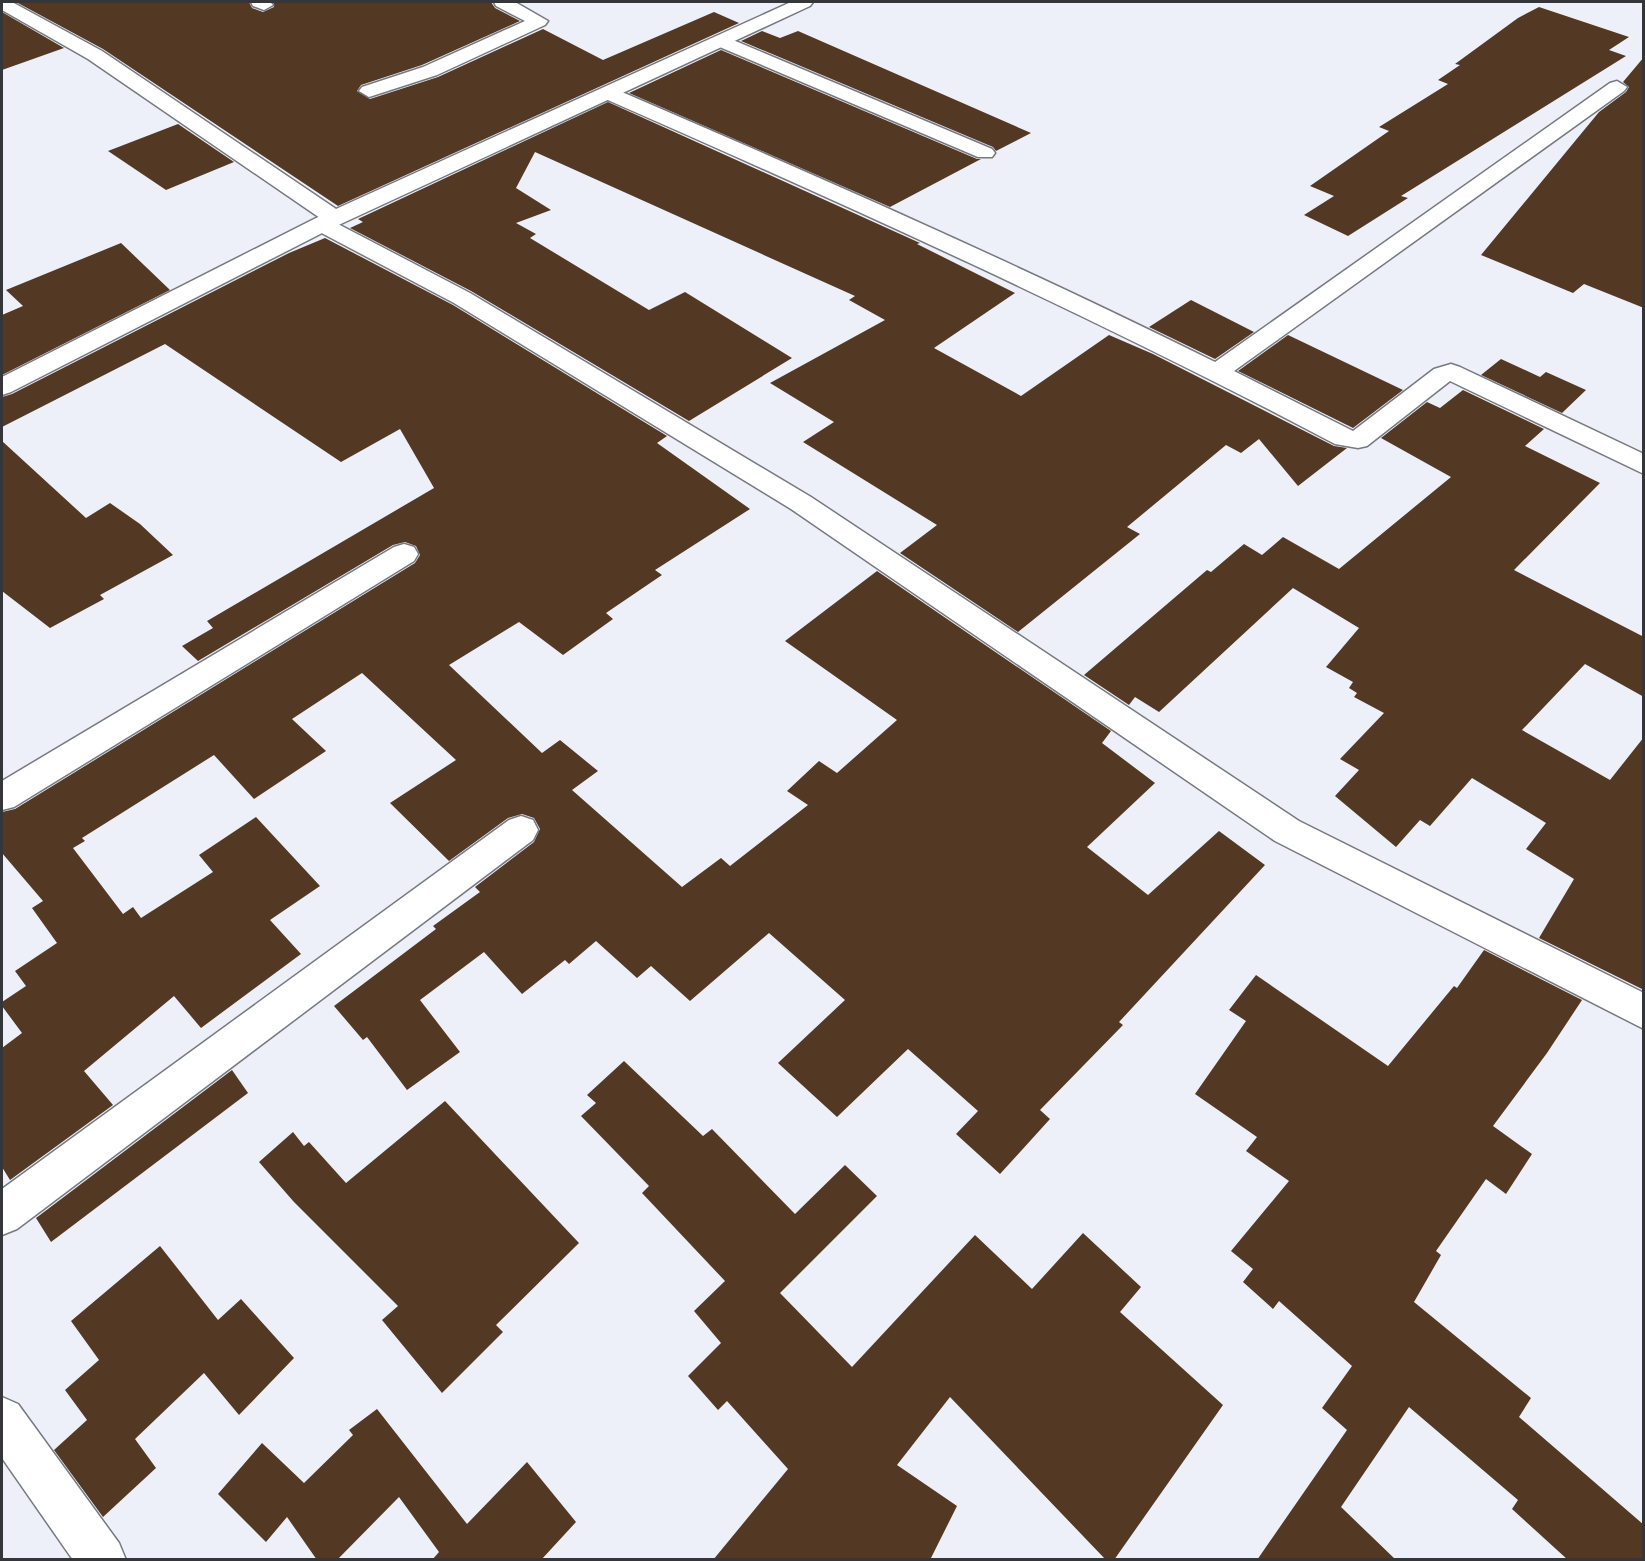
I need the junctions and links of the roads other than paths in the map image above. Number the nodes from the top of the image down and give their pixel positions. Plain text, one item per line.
1 (4, 2) edge
2 (502, 2) edge
3 (804, 2) edge
4 (721, 41) junction
5 (1617, 87) dead end
6 (369, 91) dead end
7 (608, 93) junction
8 (985, 153) dead end
9 (328, 221) junction
10 (1218, 371) junction
11 (2, 387) edge
12 (1644, 465) edge
13 (404, 554) dead end
14 (2, 797) edge
15 (521, 830) dead end
16 (1644, 1012) edge
17 (2, 1214) edge
18 (2, 1420) edge
19 (102, 1560) edge

1 - 9 street
2 - 6 street
3 - 4 street
4 - 7 street
4 - 8 street
5 - 10 street
7 - 9 street
7 - 10 street
9 - 11 street
9 - 16 street
10 - 12 street
13 - 14 street
15 - 17 street
18 - 19 street

